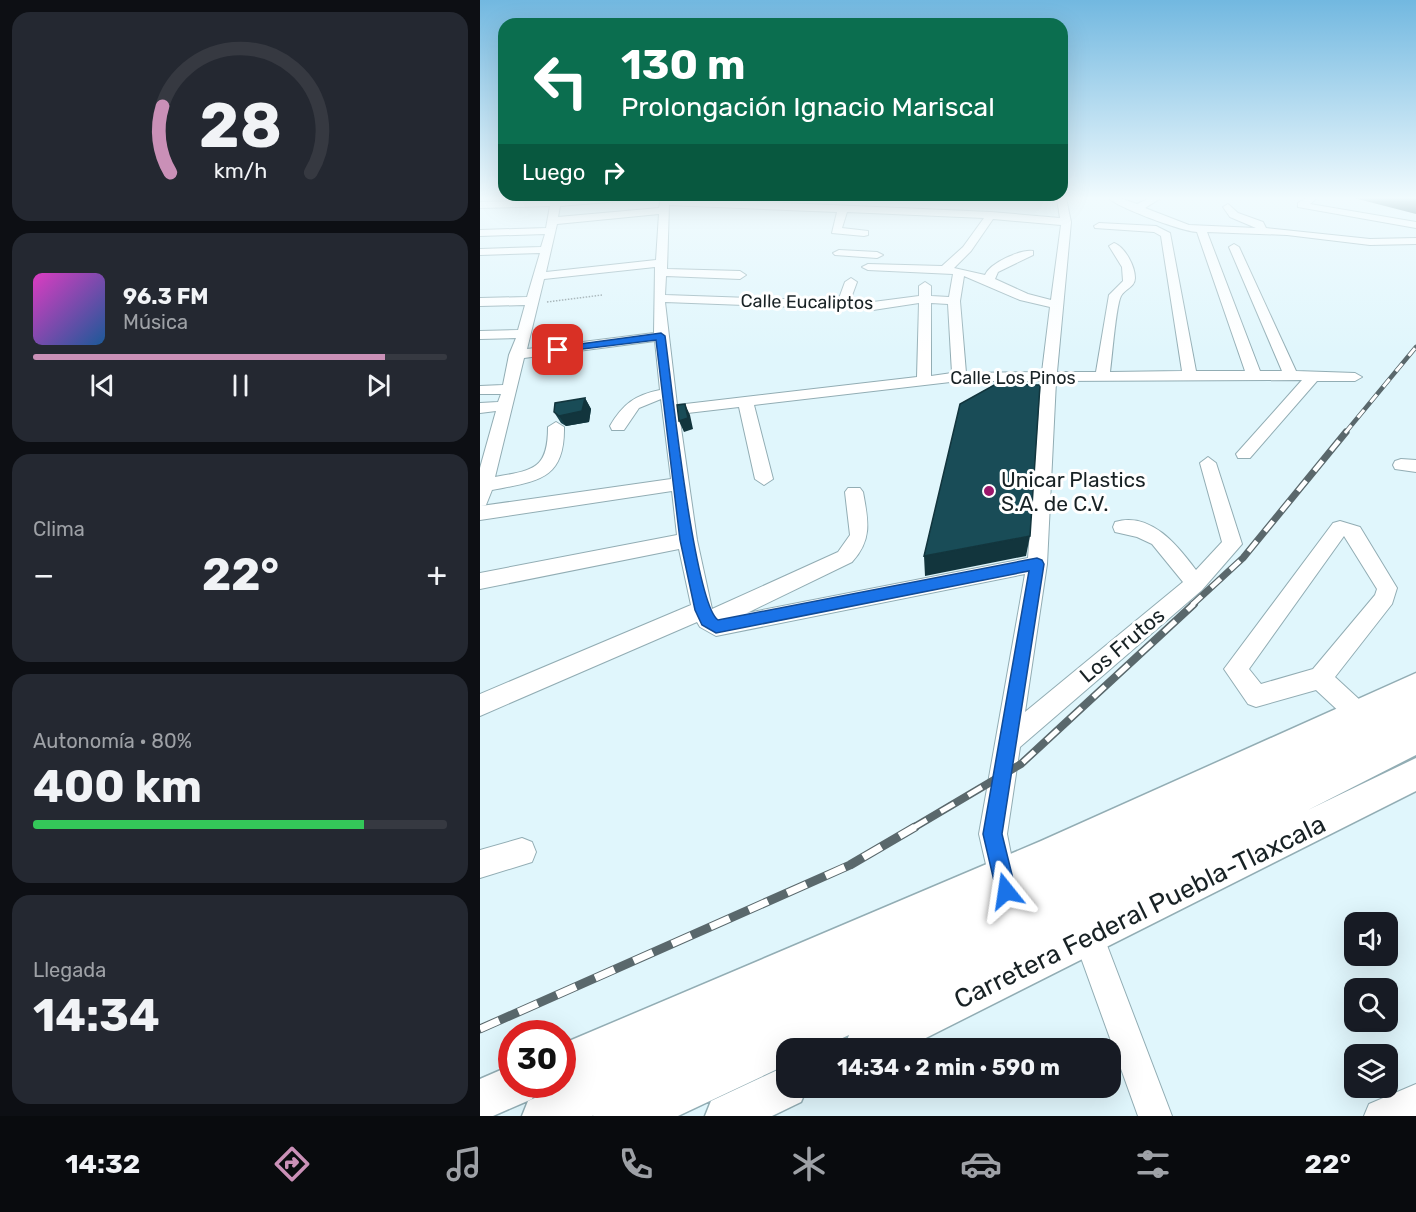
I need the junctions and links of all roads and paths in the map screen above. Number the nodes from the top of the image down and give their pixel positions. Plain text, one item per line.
1 (545, 250) edge
2 (662, 250) edge
3 (966, 250) edge
4 (1063, 250) edge
5 (1117, 250) edge
6 (1169, 250) edge
7 (1209, 250) edge
8 (480, 252) edge
9 (839, 253) dead end
10 (1029, 253) dead end
11 (544, 254) junction
12 (1210, 254) junction
13 (502, 259) dead end
14 (661, 267) junction
15 (927, 270) junction
16 (952, 271) junction
17 (740, 275) dead end
18 (538, 276) junction
19 (988, 280) junction
20 (851, 282) dead end
21 (602, 295) dead end
22 (658, 298) junction
23 (923, 298) junction
24 (954, 301) junction
25 (480, 302) edge
26 (530, 303) junction
27 (1056, 304) junction
28 (843, 305) junction
29 (522, 334) junction
30 (480, 335) edge
31 (661, 336) junction
32 (516, 355) junction
33 (1254, 375) junction
34 (1190, 376) junction
35 (959, 377) junction
36 (1049, 377) junction
37 (1101, 377) junction
38 (1355, 377) dead end
39 (1292, 378) junction
40 (1312, 378) junction
41 (924, 379) junction
42 (508, 389) junction
43 (480, 390) edge
44 (670, 393) junction
45 (745, 401) junction
46 (505, 406) junction
47 (480, 408) edge
48 (672, 410) junction
49 (618, 426) dead end
50 (556, 427) dead end
51 (1244, 454) dead end
52 (487, 455) edge
53 (1208, 463) dead end
54 (764, 479) dead end
55 (680, 484) junction
56 (482, 492) edge
57 (854, 492) dead end
58 (480, 513) edge
59 (1122, 527) dead end
60 (687, 540) junction
61 (1037, 564) junction
62 (480, 581) edge
63 (1195, 584) junction
64 (705, 615) junction
65 (1320, 678) junction
66 (1416, 686) edge
67 (480, 705) edge
68 (1416, 711) edge
69 (1008, 741) junction
70 (1397, 752) edge
71 (522, 852) dead end
72 (480, 864) edge
73 (1071, 896) junction
74 (1015, 921) junction
75 (876, 1038) edge
76 (576, 1061) edge
77 (498, 1092) edge
78 (776, 1092) edge
79 (627, 1099) edge
80 (480, 1100) edge
81 (1416, 1101) edge
82 (738, 1113) edge
83 (543, 1116) edge
84 (610, 1116) edge
85 (1155, 1116) edge
86 (1381, 1116) edge

1 - 11 street
2 - 14 street
3 - 16 street
4 - 27 street
5 - 37 street
6 - 34 street
7 - 12 street
8 - 11 street
9 - 15 street
10 - 19 street
11 - 13 street
11 - 18 street
12 - 33 street
12 - 39 street
14 - 17 street
14 - 18 street
14 - 22 street
15 - 16 street
15 - 23 street
16 - 19 street
16 - 24 street
18 - 26 street
19 - 27 street
20 - 28 street
21 - 26 path
22 - 28 street, Calle Eucaliptos
22 - 31 street
23 - 24 street, Calle Eucaliptos
23 - 28 street, Calle Eucaliptos
23 - 41 street
24 - 35 street
25 - 26 street
26 - 29 street
27 - 36 street
29 - 30 street
29 - 32 street
31 - 32 street
31 - 44 street
32 - 42 street
33 - 34 street, Calle Los Pinos
33 - 39 street, Calle Los Pinos
34 - 37 street, Calle Los Pinos
35 - 36 street, Calle Los Pinos
35 - 41 street, Calle Los Pinos
36 - 37 street, Calle Los Pinos
36 - 61 street
38 - 40 street, Calle Los Pinos
39 - 40 street, Calle Los Pinos
40 - 51 street
41 - 45 street, Calle Los Pinos
42 - 43 street
42 - 46 street
44 - 48 street
44 - 49 street
45 - 48 street, Calle Los Pinos
45 - 54 street
46 - 47 street
46 - 52 street
48 - 55 street
50 - 56 street
52 - 56 street
53 - 63 street, Los Frutos
55 - 58 street
55 - 60 street
57 - 64 street
59 - 63 street
60 - 62 street
60 - 64 street
61 - 64 street
61 - 69 street
63 - 69 street, Los Frutos
64 - 67 street
65 - 65 street
65 - 70 street
66 - 70 main road, Carretera Federal Puebla-Tlaxcala
68 - 70 main road, Carretera Federal Puebla-Tlaxcala
69 - 74 street
70 - 73 main road, Carretera Federal Puebla-Tlaxcala
70 - 73 main road, Carretera Federal Puebla-Tlaxcala
71 - 72 street
73 - 74 main road, Carretera Federal Puebla-Tlaxcala
73 - 74 main road, Carretera Federal Puebla-Tlaxcala
73 - 85 street
74 - 75 main road, Carretera Federal Puebla-Tlaxcala
74 - 76 main road, Carretera Federal Puebla-Tlaxcala
74 - 79 main road, Carretera Federal Puebla-Tlaxcala
77 - 80 main road
78 - 82 main road
79 - 83 main road, Carretera Federal Puebla-Tlaxcala
79 - 84 street
81 - 86 street

